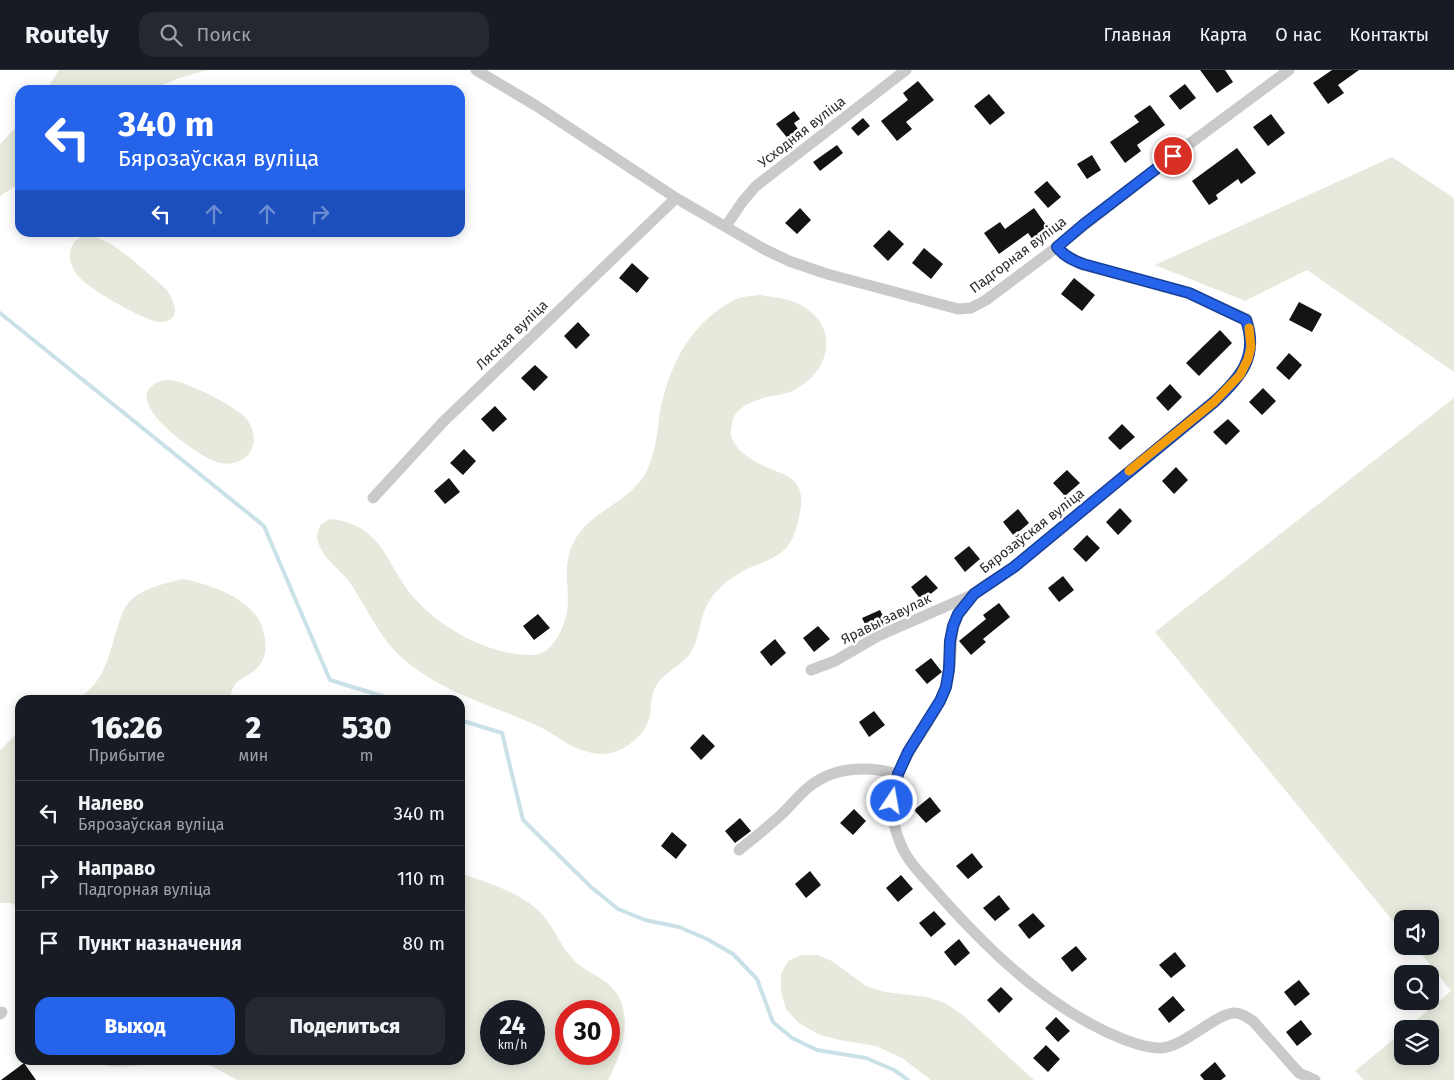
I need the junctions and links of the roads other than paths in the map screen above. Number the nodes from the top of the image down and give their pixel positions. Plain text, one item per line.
1 (476, 70) edge
2 (906, 70) edge
3 (1289, 70) edge
4 (676, 198) junction
5 (726, 226) junction
6 (1057, 247) junction
7 (373, 498) dead end
8 (974, 594) junction
9 (811, 670) dead end
10 (898, 774) junction
11 (739, 850) dead end
12 (1315, 1080) edge

1 - 4 street, Падгорная вуліца
2 - 5 street, Усходняя вуліца
3 - 6 street, Падгорная вуліца
4 - 5 street, Падгорная вуліца
4 - 7 street, Лясная вуліца
5 - 6 street, Падгорная вуліца
6 - 8 street, Бярозаўская вуліца
8 - 9 street, Яравы завулак
8 - 10 street, Бярозаўская вуліца
10 - 11 street
10 - 12 street, Бярозаўская вуліца

